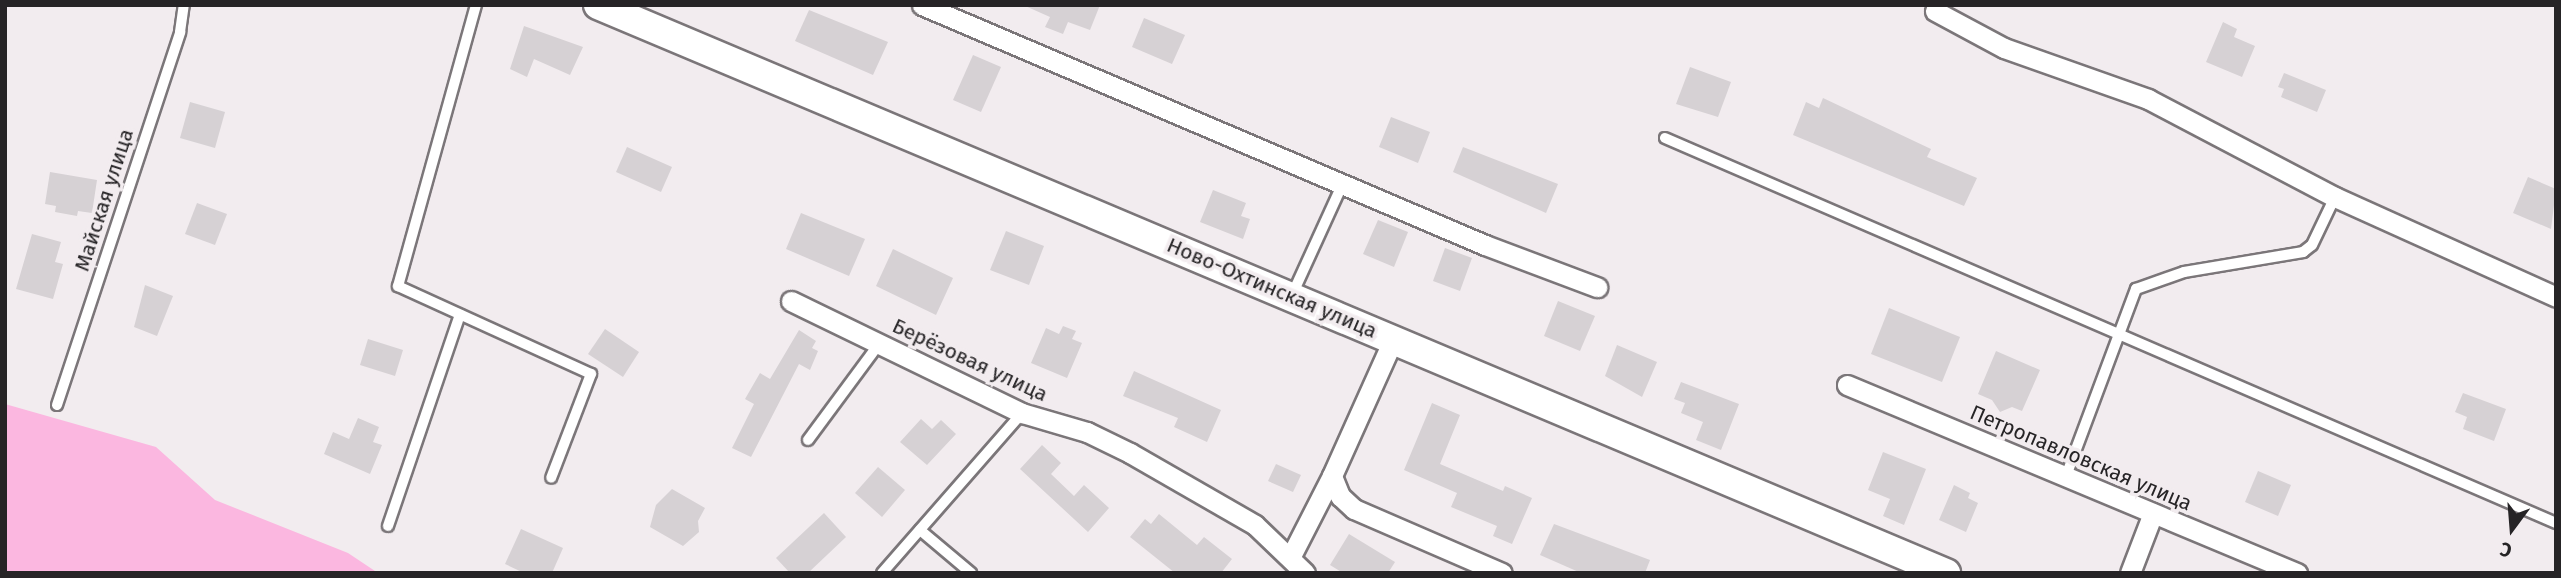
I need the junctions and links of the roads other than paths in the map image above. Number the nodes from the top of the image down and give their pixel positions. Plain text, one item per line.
1 (184, 5) edge
2 (476, 5) edge
3 (597, 5) edge
4 (922, 5) edge
5 (1935, 10) dead end
6 (1665, 138) dead end
7 (1343, 183) junction
8 (2335, 197) junction
9 (1597, 288) dead end
10 (1292, 295) junction
11 (2556, 297) edge
12 (791, 301) dead end
13 (460, 315) junction
14 (2117, 333) junction
15 (1393, 340) junction
16 (879, 344) junction
17 (1847, 385) dead end
18 (57, 405) dead end
19 (1022, 413) junction
20 (808, 440) dead end
21 (1332, 476) junction
22 (2066, 477) junction
23 (551, 478) dead end
24 (2153, 513) junction
25 (2556, 523) edge
26 (388, 526) dead end
27 (920, 530) junction
28 (1291, 556) junction
29 (882, 573) edge
30 (971, 573) edge
31 (1305, 573) edge
32 (1502, 573) edge
33 (1946, 573) edge
34 (2130, 573) edge
35 (2297, 573) edge

1 - 18 lane, Майская улица
2 - 13 lane
3 - 10 street, Ново-Охтинская улица
4 - 7 street
5 - 8 street
6 - 14 lane
7 - 9 street
7 - 10 lane
8 - 11 street
8 - 14 lane
10 - 15 street, Ново-Охтинская улица
12 - 16 street, Берёзовая улица
13 - 23 lane
13 - 26 lane
14 - 22 lane
14 - 25 lane
15 - 21 street
15 - 33 street, Ново-Охтинская улица
16 - 19 street, Берёзовая улица
16 - 20 lane
17 - 22 street, Петропавловская улица
19 - 27 lane
19 - 28 street, Берёзовая улица
21 - 28 street
21 - 32 street
22 - 24 street, Петропавловская улица
24 - 34 street
24 - 35 street, Петропавловская улица
27 - 29 lane
27 - 30 lane
28 - 31 street, Берёзовая улица

